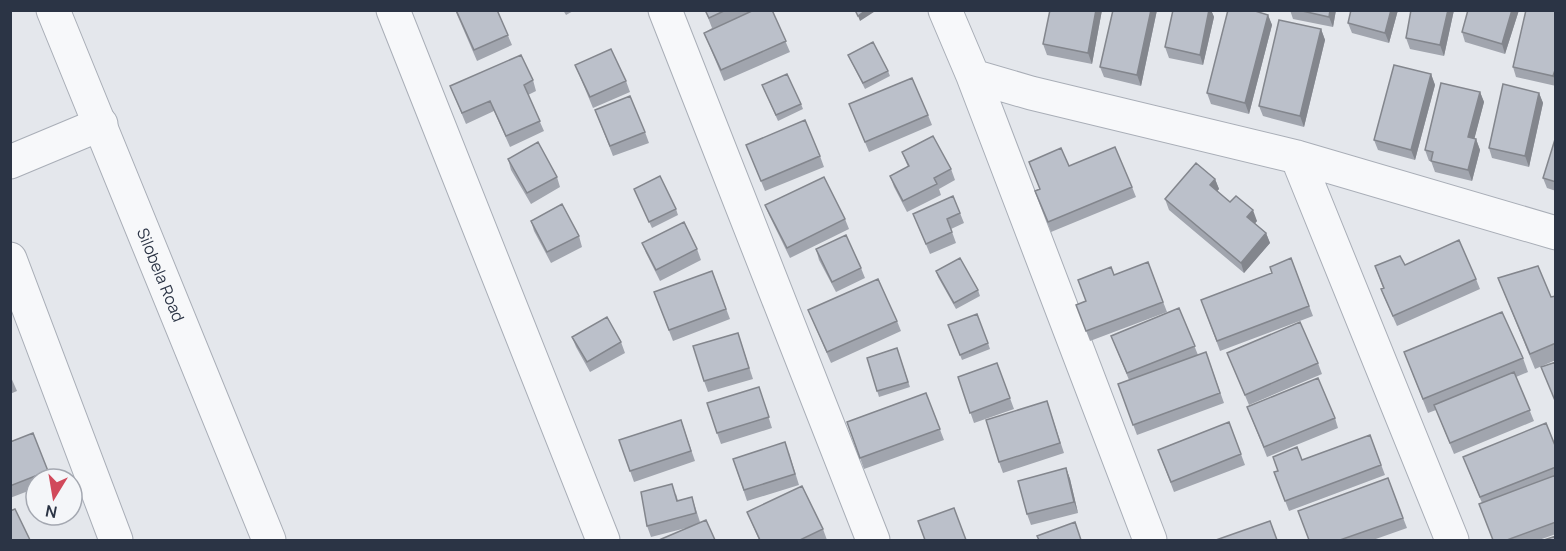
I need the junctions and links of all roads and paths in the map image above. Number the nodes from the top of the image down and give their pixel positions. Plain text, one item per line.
1 (393, 10) edge
2 (665, 10) edge
3 (945, 10) edge
4 (54, 11) edge
5 (973, 76) junction
6 (101, 124) junction
7 (1297, 157) junction
8 (10, 162) edge
9 (1556, 234) edge
10 (10, 259) edge
11 (116, 540) edge
12 (268, 540) edge
13 (603, 540) edge
14 (873, 540) edge
15 (1150, 540) edge
16 (1452, 540) edge

1 - 13 street
2 - 14 street
3 - 5 street
4 - 6 street, Silobela Road
5 - 7 street
5 - 15 street
6 - 8 street
6 - 12 street, Silobela Road
7 - 9 street
7 - 16 street
10 - 11 street

